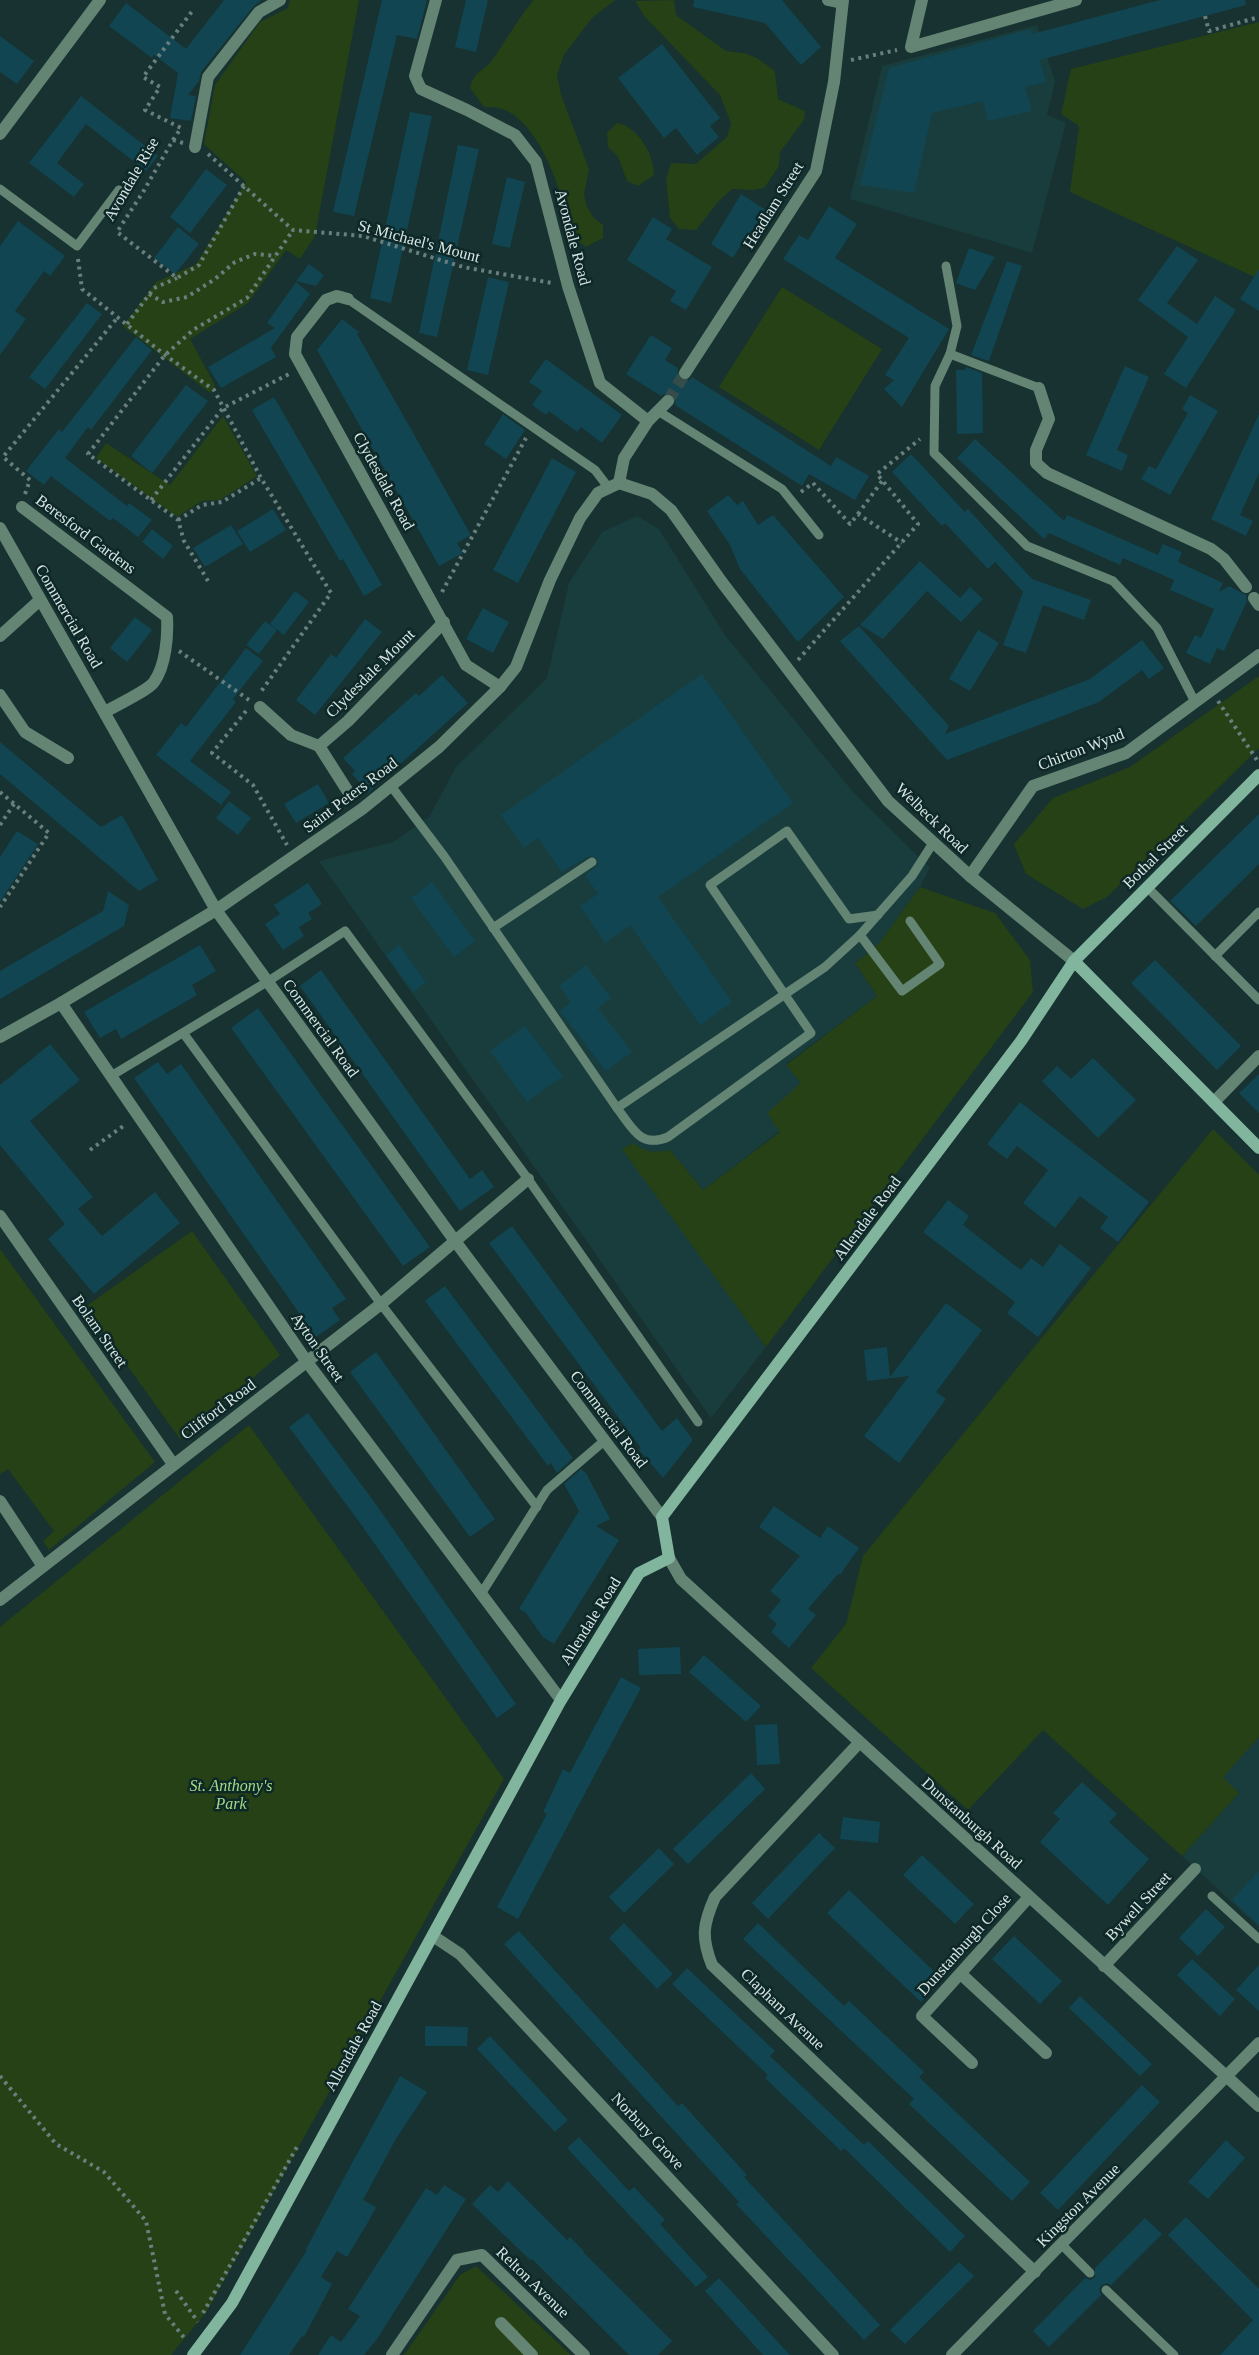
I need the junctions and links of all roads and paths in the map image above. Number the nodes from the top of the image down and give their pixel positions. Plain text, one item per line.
1 (100, 0) edge
2 (280, 0) edge
3 (436, 0) edge
4 (828, 0) edge
5 (922, 0) edge
6 (1076, 0) edge
7 (842, 2) edge
8 (193, 10) dead end
9 (1204, 16) dead end
10 (1259, 17) edge
11 (911, 47) junction
12 (836, 64) junction
13 (0, 134) edge
14 (173, 140) junction
15 (195, 147) junction
16 (244, 186) junction
17 (0, 189) edge
18 (119, 190) dead end
19 (293, 230) junction
20 (77, 246) junction
21 (276, 256) junction
22 (946, 266) dead end
23 (177, 278) junction
24 (568, 286) junction
25 (149, 294) junction
26 (348, 299) joint
27 (118, 317) junction
28 (127, 324) junction
29 (950, 354) junction
30 (165, 355) junction
31 (302, 367) junction
32 (685, 372) tunnel mouth
33 (1039, 388) joint
34 (668, 401) tunnel mouth
35 (223, 408) junction
36 (658, 411) junction
37 (648, 422) junction
38 (934, 426) junction
39 (532, 427) junction
40 (261, 478) junction
41 (882, 480) junction
42 (614, 485) junction
43 (151, 500) junction
44 (791, 500) junction
45 (22, 507) joint
46 (858, 514) junction
47 (178, 520) junction
48 (0, 528) edge
49 (819, 535) dead end
50 (902, 543) junction
51 (208, 581) dead end
52 (1245, 587) dead end
53 (331, 593) dead end
54 (40, 600) junction
55 (432, 601) junction
56 (444, 622) junction
57 (0, 636) edge
58 (166, 642) junction
59 (1259, 656) edge
60 (789, 669) junction
61 (500, 687) junction
62 (1211, 690) junction
63 (0, 695) edge
64 (1195, 702) junction
65 (260, 707) joint
66 (105, 712) junction
67 (319, 746) junction
68 (68, 758) dead end
69 (1259, 762) edge
70 (1259, 775) edge
71 (391, 786) junction
72 (347, 790) dead end
73 (0, 792) edge
74 (14, 804) junction
75 (0, 825) edge
76 (933, 843) junction
77 (592, 861) dead end
78 (970, 876) junction
79 (1147, 887) junction
80 (0, 907) edge
81 (216, 910) junction
82 (1259, 912) edge
83 (878, 915) junction
84 (910, 921) dead end
85 (493, 928) junction
86 (860, 935) junction
87 (1215, 956) junction
88 (1074, 960) junction
89 (267, 982) junction
90 (783, 995) junction
91 (1259, 1000) edge
92 (61, 1003) junction
93 (184, 1034) junction
94 (0, 1037) edge
95 (1259, 1056) edge
96 (111, 1076) junction
97 (1214, 1102) junction
98 (617, 1108) junction
99 (131, 1120) dead end
100 (1259, 1148) edge
101 (90, 1150) dead end
102 (528, 1179) junction
103 (0, 1216) edge
104 (454, 1241) junction
105 (381, 1304) junction
106 (307, 1362) junction
107 (698, 1422) dead end
108 (604, 1441) junction
109 (173, 1464) junction
110 (0, 1501) edge
111 (537, 1507) junction
112 (662, 1517) junction
113 (669, 1558) junction
114 (42, 1565) junction
115 (481, 1594) junction
116 (0, 1600) edge
117 (561, 1700) junction
118 (859, 1743) junction
119 (1196, 1869) dead end
120 (1212, 1896) dead end
121 (1029, 1897) junction
122 (433, 1936) junction
123 (1259, 1939) edge
124 (1104, 1966) junction
125 (961, 1974) junction
126 (1259, 2043) edge
127 (1046, 2054) dead end
128 (972, 2063) dead end
129 (0, 2076) edge
130 (1227, 2078) junction
131 (1259, 2106) edge
132 (1062, 2245) junction
133 (1035, 2272) junction
134 (1090, 2273) dead end
135 (1106, 2290) dead end
136 (501, 2323) dead end
137 (196, 2354) edge
138 (392, 2355) edge
139 (532, 2355) edge
140 (584, 2355) edge
141 (833, 2355) edge
142 (952, 2355) edge
143 (1174, 2355) edge

1 - 13 street
2 - 15 street
3 - 24 street, Avondale Road
4 - 7 street
5 - 11 street
6 - 11 street
7 - 12 street, Headlam Street
8 - 14 path, Avondale Rise
9 - 10 path
11 - 12 path
12 - 32 street, Headlam Street
14 - 15 path, Avondale Rise
14 - 23 path, Avondale Rise
15 - 16 path, Avondale Rise
16 - 19 path
16 - 23 path
17 - 20 lane
18 - 20 lane
19 - 21 path
19 - 24 path, St Michael's Mount
20 - 27 path
21 - 25 path
21 - 30 path
22 - 29 lane
23 - 25 path
24 - 37 street, Avondale Road
25 - 28 path
26 - 31 street, Clydesdale Road
26 - 39 lane
27 - 28 path
27 - 45 path, Beresford Gardens
28 - 30 path
29 - 33 lane
29 - 38 lane
30 - 35 path
30 - 43 path
31 - 35 path
31 - 55 street, Clydesdale Road
33 - 52 street
34 - 36 street
35 - 40 path
35 - 43 path
36 - 37 street
36 - 44 lane
37 - 42 street
38 - 41 path
38 - 64 lane
39 - 42 lane
39 - 55 path
40 - 47 path
40 - 53 path
41 - 46 path
41 - 50 path
42 - 60 street, Welbeck Road
42 - 61 street, Saint Peters Road
43 - 47 path
44 - 46 path
44 - 49 lane
45 - 58 street, Beresford Gardens
46 - 50 path
47 - 51 path
48 - 54 street, Commercial Road
50 - 60 path
54 - 57 street
54 - 66 street, Commercial Road
55 - 56 street, Clydesdale Road
56 - 61 street, Clydesdale Road
56 - 67 street, Clydesdale Mount
58 - 65 path
58 - 66 street, Beresford Gardens
59 - 62 street, Chirton Wynd
60 - 76 street, Welbeck Road
61 - 71 street, Saint Peters Road
62 - 64 street, Chirton Wynd
62 - 69 path
63 - 68 street
64 - 78 street, Chirton Wynd
65 - 67 street
66 - 81 street, Commercial Road
67 - 72 street
70 - 79 main road, Bothal Street
71 - 81 street, Saint Peters Road
71 - 85 lane
73 - 74 path
74 - 75 path
74 - 80 path
76 - 78 street, Welbeck Road
76 - 83 lane
77 - 85 lane
78 - 88 street, Welbeck Road
79 - 87 lane
79 - 88 main road, Bothal Street
81 - 89 street, Commercial Road
81 - 92 street, Saint Peters Road
82 - 87 lane
83 - 86 lane
83 - 90 lane
84 - 86 lane
85 - 98 lane
86 - 90 lane
87 - 91 lane
88 - 97 main road, Welbeck Road
88 - 112 main road, Allendale Road
89 - 93 lane
89 - 102 lane
89 - 104 street, Commercial Road
90 - 98 lane
90 - 98 lane
92 - 94 street, Saint Peters Road
92 - 96 street, Ayton Street
93 - 96 lane
93 - 105 lane
95 - 97 street
96 - 106 street, Ayton Street
97 - 100 main road, Welbeck Road
99 - 101 path
102 - 104 street, Clifford Road
102 - 107 lane
103 - 109 street, Bolam Street
104 - 105 street, Clifford Road
104 - 108 street, Commercial Road
105 - 106 street, Clifford Road
105 - 111 lane
106 - 109 street, Clifford Road
106 - 115 street, Ayton Street
108 - 111 lane
108 - 112 street, Commercial Road
109 - 114 street, Clifford Road
110 - 114 street
111 - 115 lane
112 - 113 main road
113 - 117 main road, Allendale Road
113 - 118 street, Dunstanburgh Road
114 - 116 street, Clifford Road
115 - 117 street, Ayton Street
117 - 122 main road, Allendale Road
118 - 121 street, Dunstanburgh Road
118 - 133 street, Clapham Avenue
119 - 124 street, Bywell Street
120 - 123 lane
121 - 124 street, Dunstanburgh Road
121 - 125 street, Dunstanburgh Close
122 - 137 main road, Allendale Road
122 - 141 street, Norbury Grove
124 - 130 street, Dunstanburgh Road
125 - 127 street
125 - 128 street, Dunstanburgh Close
126 - 130 street, Kingston Avenue
129 - 137 path
130 - 131 street, Dunstanburgh Road
130 - 132 street, Kingston Avenue
132 - 133 street, Kingston Avenue
132 - 134 lane
133 - 142 street, Kingston Avenue
135 - 143 lane
136 - 139 street
138 - 140 street, Relton Avenue

